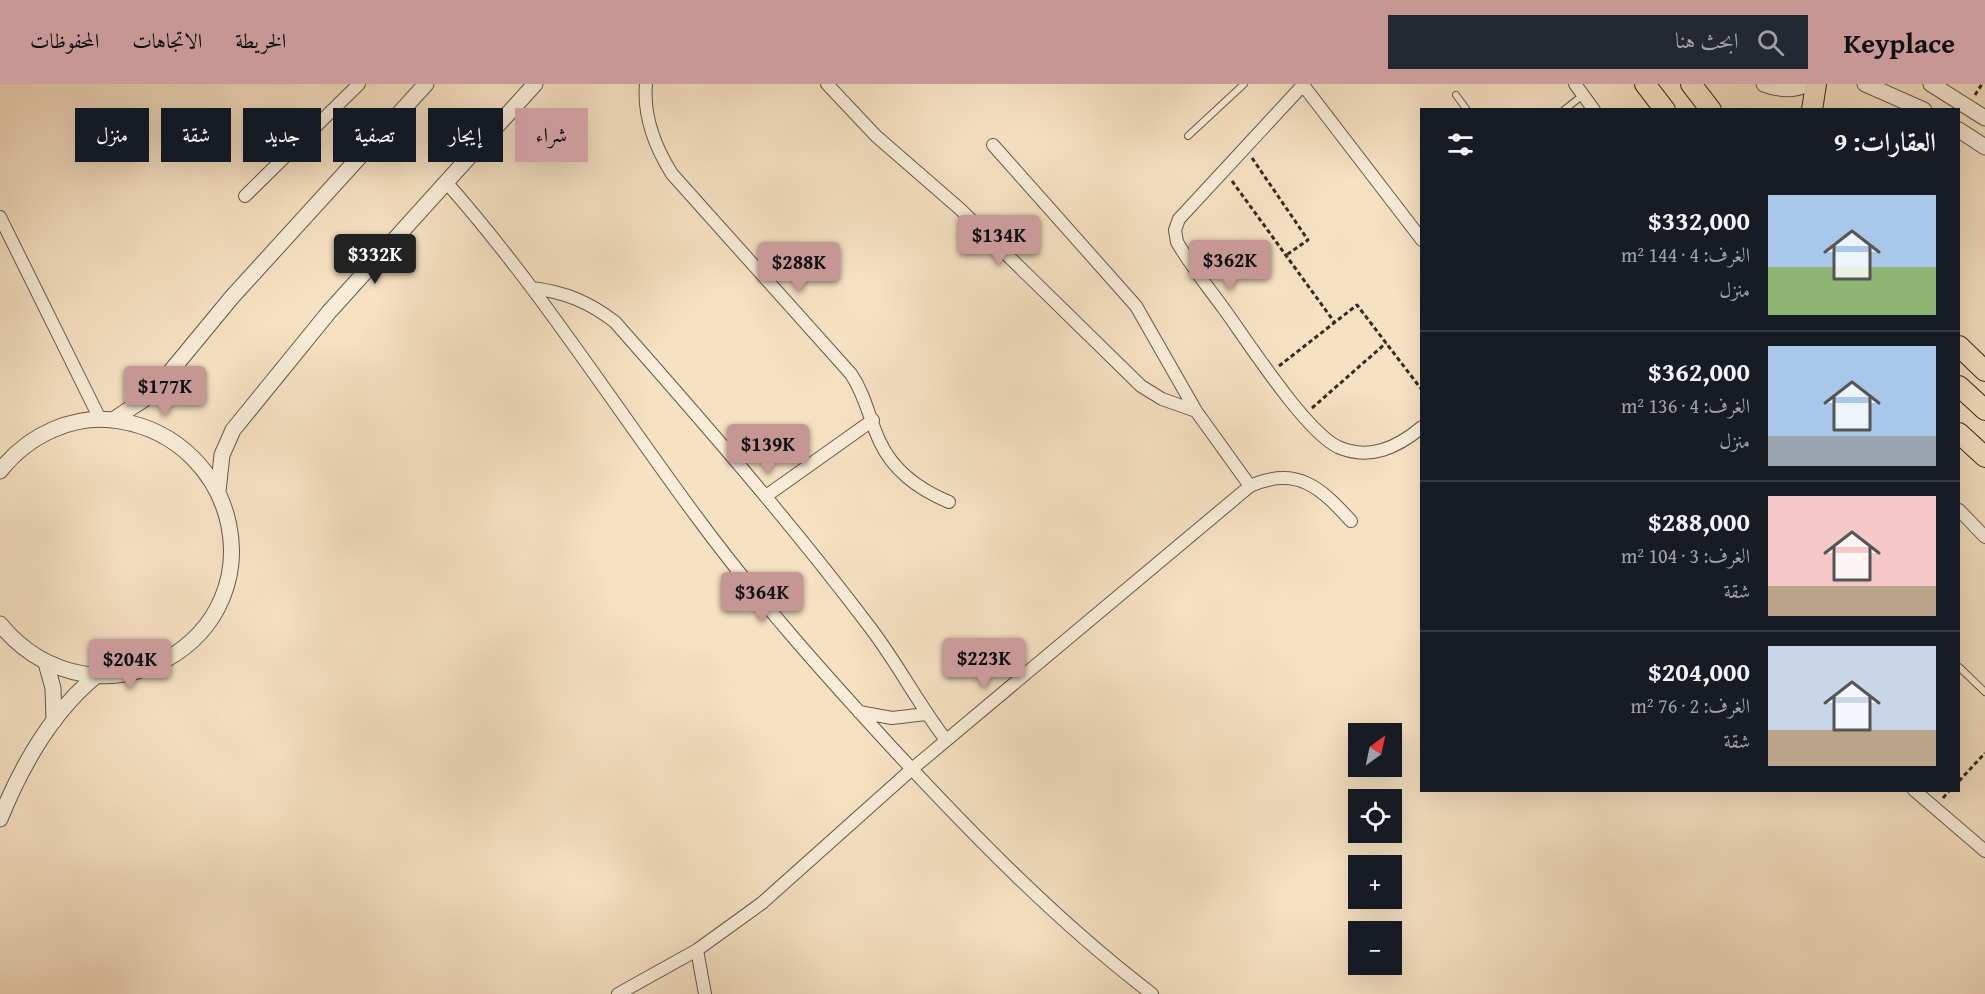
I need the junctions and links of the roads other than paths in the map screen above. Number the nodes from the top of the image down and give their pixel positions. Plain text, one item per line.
1 (359, 84) edge
2 (426, 84) edge
3 (535, 84) edge
4 (646, 84) edge
5 (827, 84) edge
6 (1244, 84) edge
7 (1304, 84) edge
8 (1575, 84) edge
9 (1646, 84) edge
10 (1691, 84) edge
11 (1764, 84) edge
12 (1808, 84) edge
13 (1816, 84) edge
14 (1865, 84) edge
15 (1931, 84) edge
16 (1456, 95) dead end
17 (1583, 95) junction
18 (1466, 108) edge
19 (1567, 108) edge
20 (1593, 108) edge
21 (1664, 108) edge
22 (1709, 108) edge
23 (1812, 108) edge
24 (1919, 108) edge
25 (1985, 118) edge
26 (1960, 131) edge
27 (1188, 136) dead end
28 (993, 146) dead end
29 (1985, 147) edge
30 (446, 182) junction
31 (245, 196) dead end
32 (0, 217) edge
33 (1420, 237) edge
34 (532, 288) junction
35 (1960, 347) edge
36 (1985, 371) edge
37 (1960, 387) edge
38 (1985, 410) edge
39 (1196, 411) junction
40 (106, 419) junction
41 (873, 420) junction
42 (1420, 428) edge
43 (1960, 434) edge
44 (1985, 457) edge
45 (0, 471) edge
46 (1250, 486) junction
47 (218, 491) junction
48 (766, 496) junction
49 (949, 502) dead end
50 (1960, 511) edge
51 (1351, 521) dead end
52 (1985, 537) edge
53 (0, 624) edge
54 (46, 663) junction
55 (1960, 668) edge
56 (96, 676) junction
57 (1985, 692) edge
58 (859, 711) junction
59 (926, 714) junction
60 (54, 721) junction
61 (946, 740) junction
62 (912, 769) junction
63 (1916, 792) edge
64 (0, 819) edge
65 (1985, 852) edge
66 (698, 950) junction
67 (618, 994) edge
68 (705, 994) edge
69 (1152, 994) edge

1 - 31 street
2 - 40 street
3 - 30 street
4 - 41 street
5 - 39 street
6 - 27 lane
7 - 33 street
7 - 42 street
8 - 17 street
9 - 21 main road
10 - 22 main road
11 - 12 street
13 - 23 main road
14 - 24 street
15 - 25 street
16 - 18 lane
17 - 19 lane
17 - 20 street
26 - 29 street
28 - 39 street
30 - 34 street
30 - 47 street
32 - 40 street
34 - 48 street
34 - 58 street
35 - 36 main road
37 - 38 main road
39 - 46 street
40 - 45 street
40 - 47 street
41 - 48 street
41 - 49 street
43 - 44 main road
46 - 51 street
46 - 61 street
47 - 56 street
48 - 59 street
50 - 52 street
53 - 54 street
54 - 56 street
54 - 60 street
55 - 57 lane
56 - 60 street
58 - 59 street
58 - 62 street
59 - 61 street
60 - 64 street
61 - 62 street
62 - 66 street
62 - 69 street
63 - 65 street
66 - 67 street
66 - 68 street

